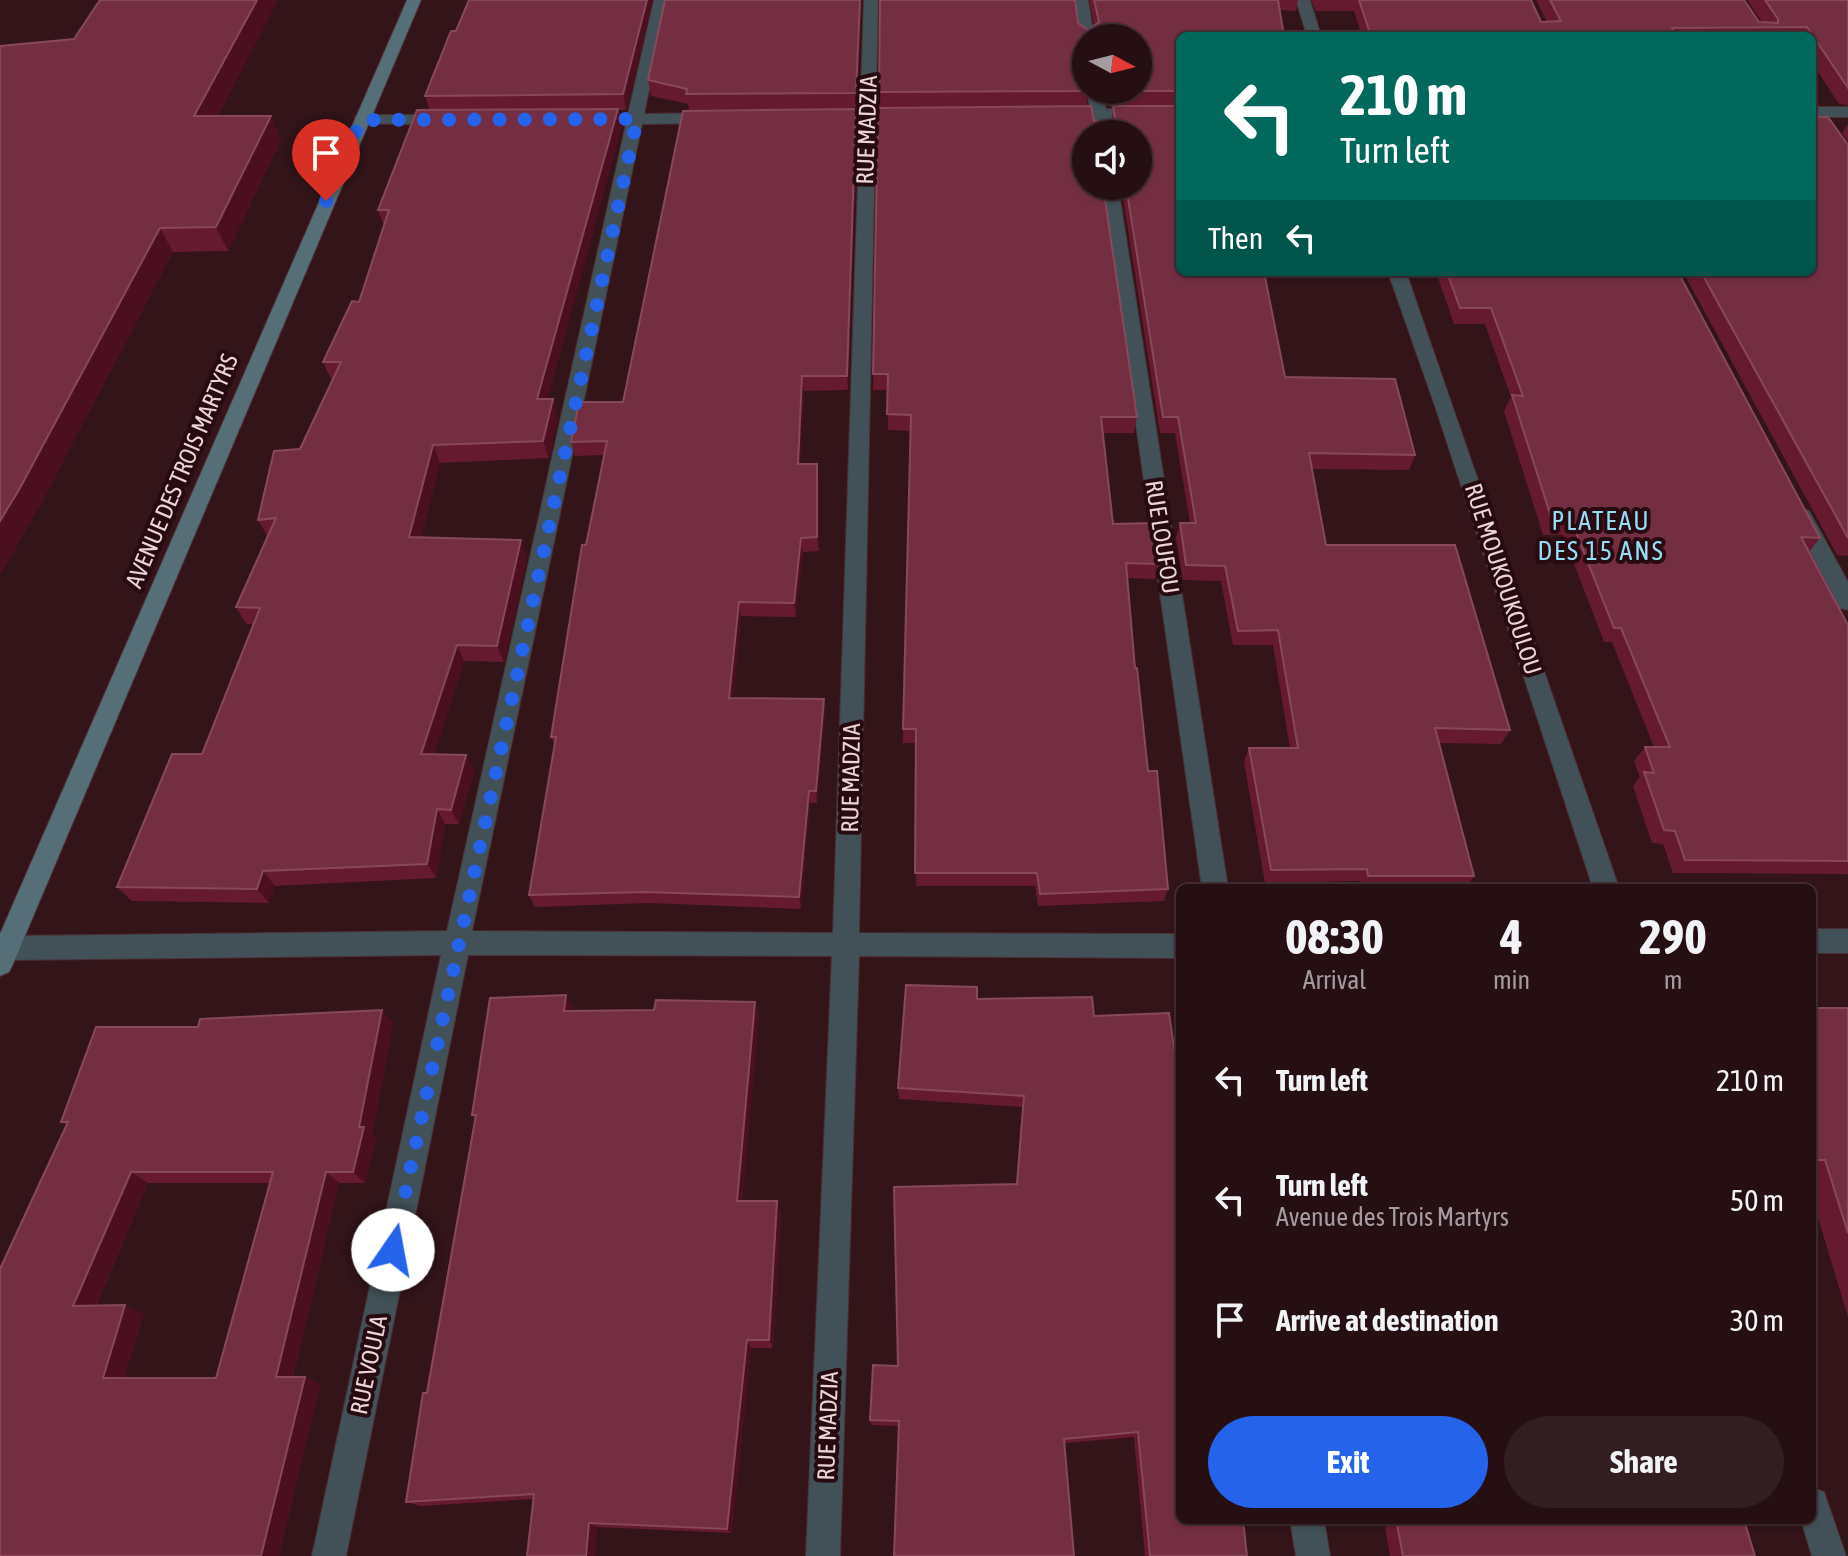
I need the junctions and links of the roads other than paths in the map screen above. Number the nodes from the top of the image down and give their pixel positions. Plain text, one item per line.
1 (414, 0) edge
2 (661, 0) edge
3 (871, 0) edge
4 (1081, 0) edge
5 (1303, 0) edge
6 (1085, 24) edge
7 (1313, 32) edge
8 (1097, 104) edge
9 (1816, 111) edge
10 (1848, 112) edge
11 (1099, 114) junction
12 (1176, 114) edge
13 (1037, 115) edge
14 (1816, 115) edge
15 (729, 118) edge
16 (606, 119) edge
17 (637, 119) junction
18 (361, 120) junction
19 (468, 120) edge
20 (1100, 120) edge
21 (1848, 158) edge
22 (1112, 200) edge
23 (1398, 276) edge
24 (1796, 504) edge
25 (1848, 602) edge
26 (1214, 884) edge
27 (1605, 884) edge
28 (1816, 941) edge
29 (1848, 941) edge
30 (457, 943) junction
31 (846, 943) junction
32 (1176, 946) edge
33 (3, 956) edge
34 (1816, 1516) edge
35 (1308, 1524) edge
36 (329, 1556) edge
37 (823, 1556) edge
38 (1313, 1556) edge
39 (1829, 1556) edge

1 - 18 main road, AVENUE DES TROIS MARTYRS
2 - 17 street, RUE VOULA
3 - 31 street, RUE MADZIA
4 - 6 street
5 - 7 street
8 - 11 street
9 - 10 street
11 - 12 street
11 - 13 street
11 - 20 street
14 - 21 street
15 - 17 street
16 - 17 street
17 - 30 street, RUE VOULA
18 - 19 street
18 - 33 main road, AVENUE DES TROIS MARTYRS
22 - 26 street, RUE LOUFOU
23 - 27 street, RUE MOUKOUKOULOU
24 - 25 street
28 - 29 street
30 - 31 street
30 - 33 street
30 - 36 street, RUE VOULA
31 - 32 street
31 - 37 street, RUE MADZIA
34 - 39 street
35 - 38 street

